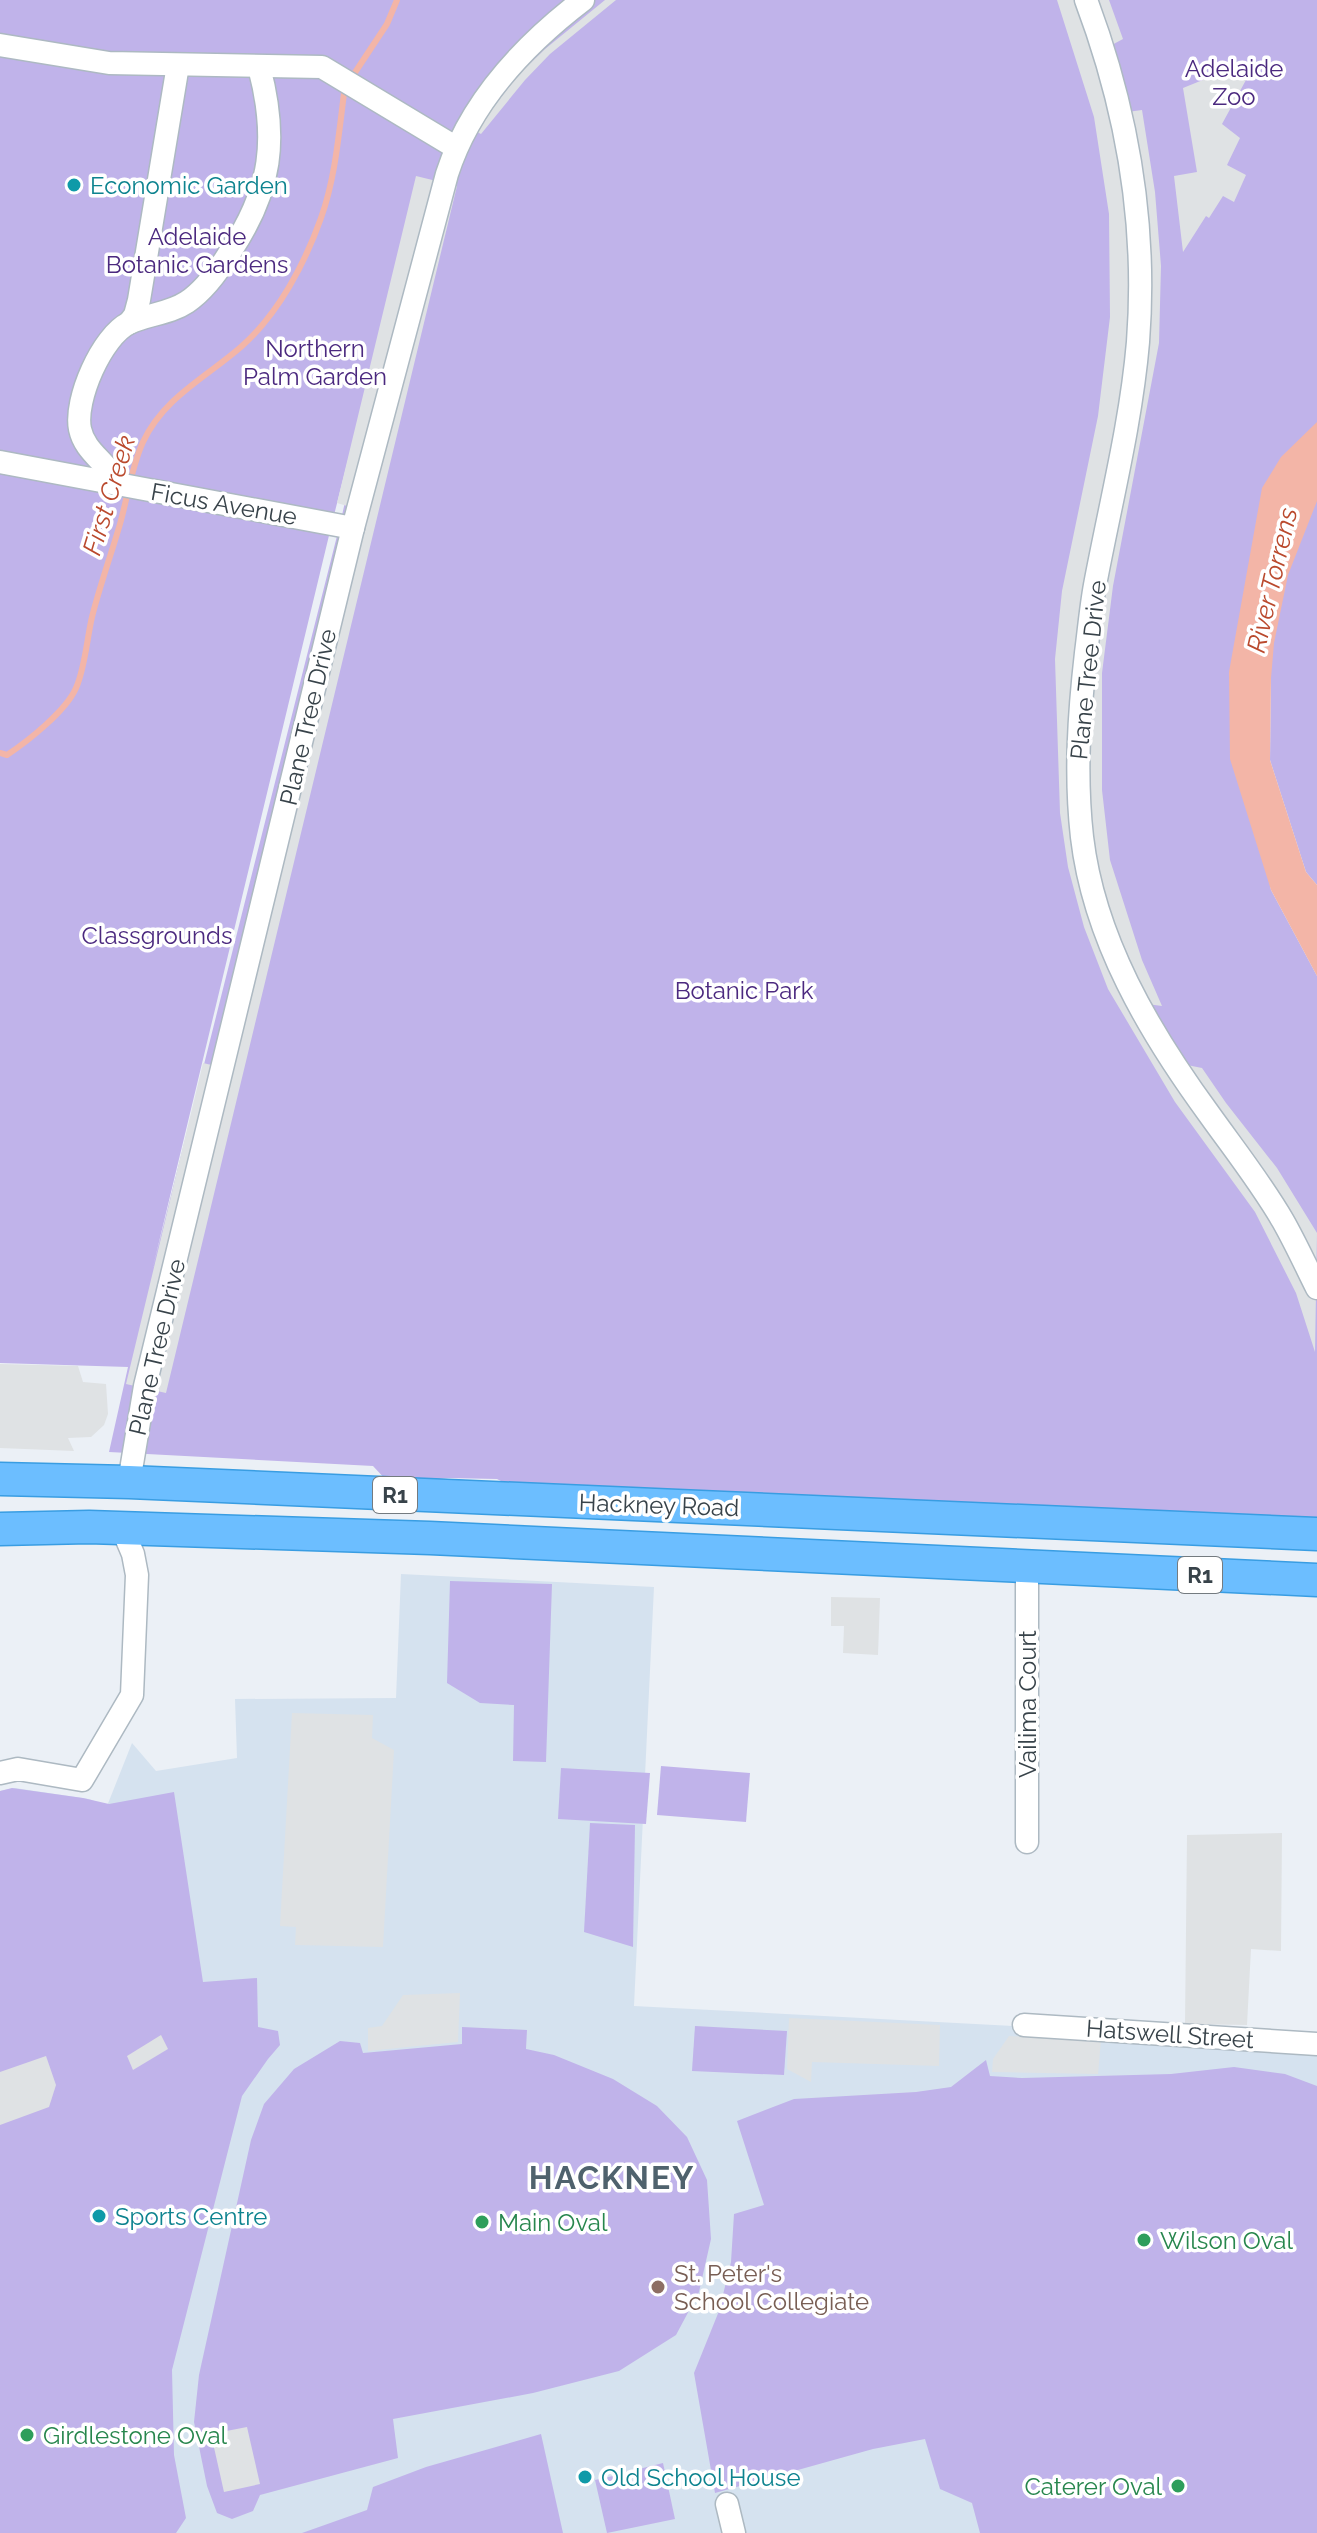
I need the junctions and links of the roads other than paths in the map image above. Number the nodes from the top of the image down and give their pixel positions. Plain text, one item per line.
1 (583, 0) edge
2 (1086, 0) edge
3 (0, 45) edge
4 (178, 65) junction
5 (259, 67) junction
6 (455, 147) junction
7 (129, 323) junction
8 (0, 462) edge
9 (125, 485) junction
10 (353, 528) junction
11 (1317, 1288) edge
12 (0, 1479) edge
13 (129, 1482) junction
14 (960, 1518) junction
15 (122, 1528) junction
16 (0, 1529) edge
17 (161, 1529) junction
18 (1317, 1534) edge
19 (430, 1538) junction
20 (1027, 1566) junction
21 (137, 1575) junction
22 (1317, 1580) edge
23 (0, 1773) edge
24 (1027, 1842) dead end
25 (1024, 2025) dead end
26 (1317, 2044) edge
27 (727, 2504) dead end
28 (734, 2533) edge

1 - 6 street, Plane Tree Drive
2 - 11 street, Plane Tree Drive
3 - 4 street
4 - 5 street
4 - 7 street
5 - 6 street
5 - 7 street
6 - 10 street, Plane Tree Drive
7 - 9 street
8 - 9 street, Ficus Avenue
9 - 10 street, Ficus Avenue
10 - 13 street, Plane Tree Drive
12 - 13 highway, Hackney Road / R1
13 - 14 highway, Hackney Road / R1
13 - 19 highway
14 - 18 highway, Hackney Road / R1
14 - 20 highway
15 - 16 highway, Hackney Road / R1
15 - 17 highway, Hackney Road / R1
15 - 21 street
17 - 19 highway, Hackney Road / R1
17 - 21 street
19 - 20 highway, Hackney Road / R1
20 - 22 highway, Hackney Road / R1
20 - 24 street, Vailima Court
21 - 23 street
25 - 26 street, Hatswell Street
27 - 28 street

